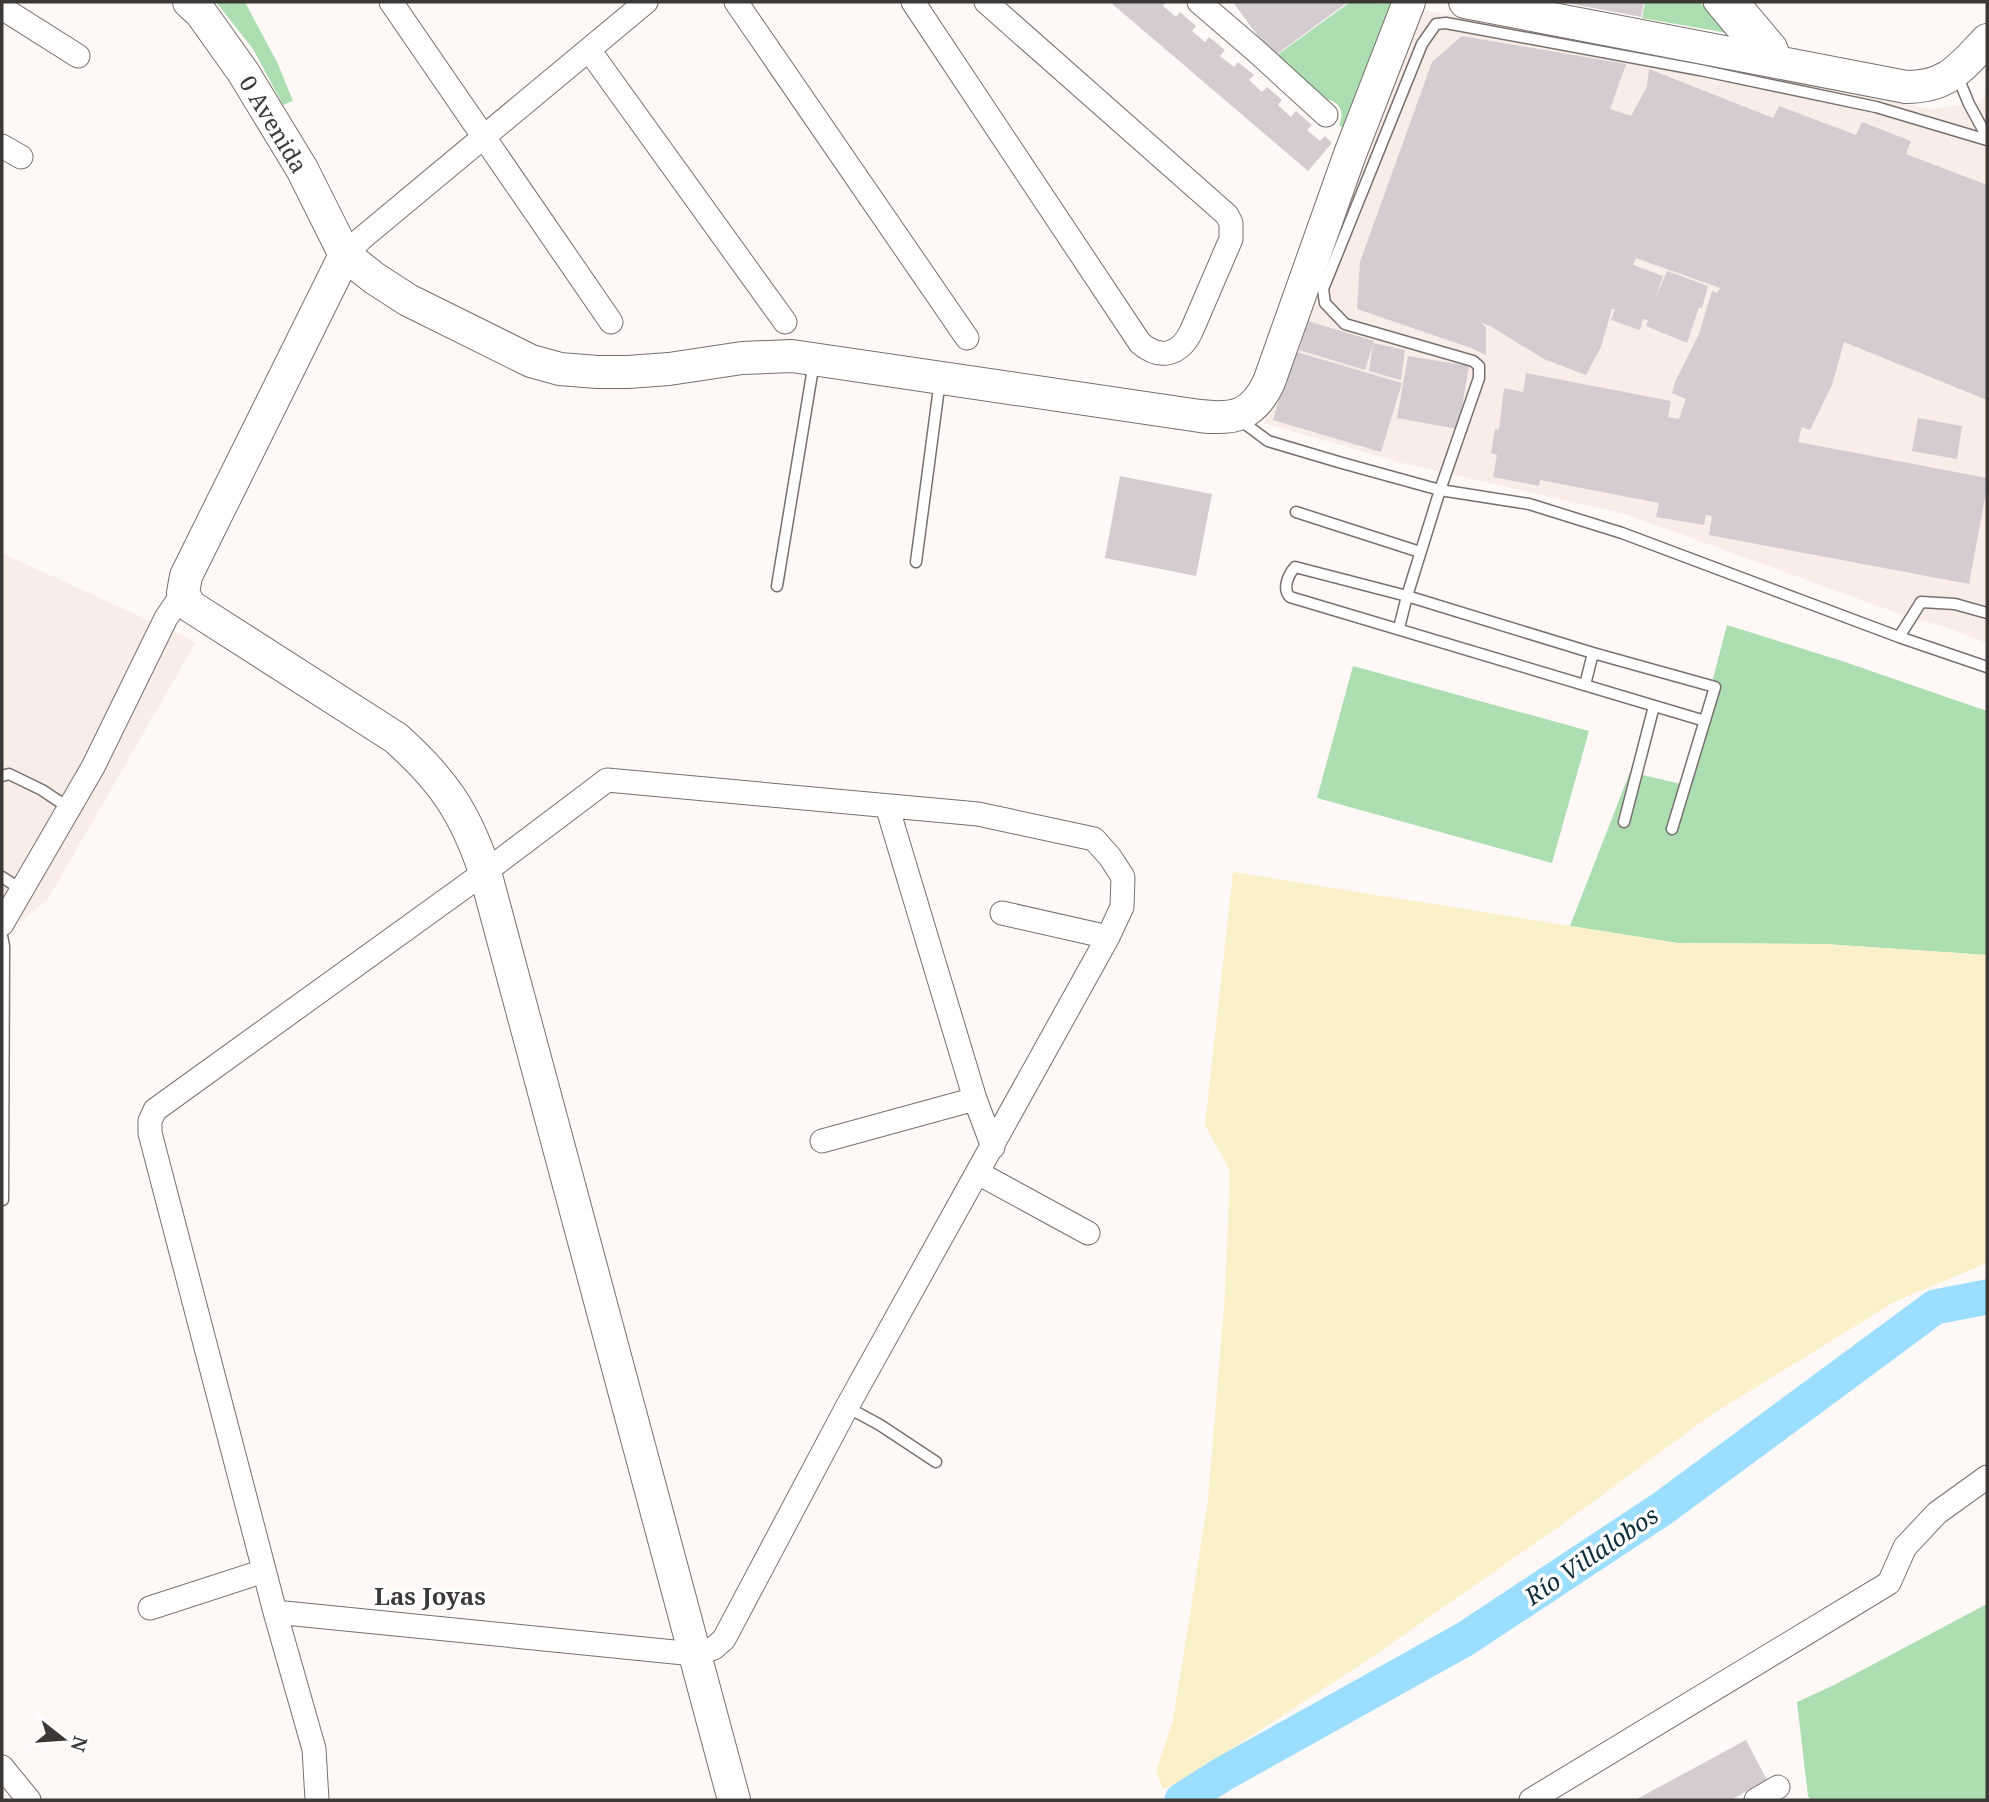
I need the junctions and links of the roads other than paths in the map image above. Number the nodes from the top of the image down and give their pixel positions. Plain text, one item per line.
1 (190, 2) edge
2 (646, 2) edge
3 (736, 2) edge
4 (913, 2) edge
5 (986, 2) edge
6 (1199, 2) edge
7 (1221, 2) edge
8 (1409, 2) edge
9 (1465, 2) edge
10 (1715, 2) edge
11 (1738, 2) edge
12 (400, 5) edge
13 (2, 8) edge
14 (1987, 40) edge
15 (589, 50) junction
16 (1256, 51) junction
17 (78, 56) dead end
18 (1766, 59) junction
19 (1956, 73) junction
20 (1326, 115) dead end
21 (483, 138) junction
22 (1987, 139) edge
23 (345, 255) junction
24 (785, 322) dead end
25 (611, 323) dead end
26 (967, 338) dead end
27 (814, 360) junction
28 (940, 378) junction
29 (1236, 416) junction
30 (1440, 490) junction
31 (1296, 512) dead end
32 (1420, 552) junction
33 (915, 562) dead end
34 (777, 586) dead end
35 (183, 593) junction
36 (1407, 596) junction
37 (1987, 612) edge
38 (1399, 628) junction
39 (1899, 637) junction
40 (1593, 653) junction
41 (1987, 667) edge
42 (1586, 685) junction
43 (1654, 706) junction
44 (1705, 722) junction
45 (2, 776) edge
46 (887, 806) junction
47 (69, 808) junction
48 (1624, 822) dead end
49 (1672, 829) dead end
50 (485, 872) junction
51 (2, 877) edge
52 (22, 890) junction
53 (1002, 913) dead end
54 (2, 924) edge
55 (2, 936) edge
56 (1108, 937) junction
57 (975, 1099) junction
58 (822, 1141) dead end
59 (993, 1147) junction
60 (978, 1173) junction
61 (3, 1200) edge
62 (1088, 1233) dead end
63 (848, 1407) junction
64 (936, 1462) dead end
65 (1987, 1478) edge
66 (264, 1571) junction
67 (150, 1608) dead end
68 (275, 1612) junction
69 (694, 1654) junction
70 (2, 1767) edge
71 (1778, 1787) dead end
72 (29, 1800) edge
73 (317, 1800) edge
74 (734, 1800) edge
75 (1531, 1800) edge
76 (1756, 1800) edge

1 - 23 main road, 0 Avenida
2 - 15 street
3 - 26 street
4 - 5 street
6 - 16 street
7 - 16 street
8 - 29 main road
9 - 18 main road
10 - 18 street
11 - 18 street
12 - 21 street
13 - 17 street
14 - 19 main road
15 - 21 street
15 - 24 street
16 - 20 street
18 - 19 main road
19 - 22 lane
21 - 23 street
21 - 25 street
22 - 30 lane
23 - 27 main road
23 - 35 main road
27 - 28 main road
27 - 34 lane
28 - 29 main road
28 - 33 lane
29 - 30 lane
30 - 32 lane
30 - 39 lane
31 - 32 lane
32 - 36 lane
35 - 47 street
35 - 50 main road
36 - 38 lane
36 - 38 lane
36 - 40 lane
37 - 39 lane
38 - 42 lane
39 - 41 lane
40 - 42 lane
40 - 44 lane
42 - 43 lane
43 - 44 lane
43 - 48 lane
44 - 49 lane
45 - 47 lane
46 - 50 street
46 - 56 street
46 - 57 street
47 - 52 street
50 - 66 street
50 - 69 main road
51 - 52 lane
52 - 54 street
53 - 56 street
55 - 61 lane
56 - 59 street
57 - 58 street
57 - 59 street
59 - 60 street
60 - 62 street
60 - 63 street
63 - 64 lane
63 - 69 street
65 - 75 street
66 - 67 street
66 - 68 street
68 - 69 street
68 - 73 street
69 - 74 main road
70 - 72 street
71 - 76 street

